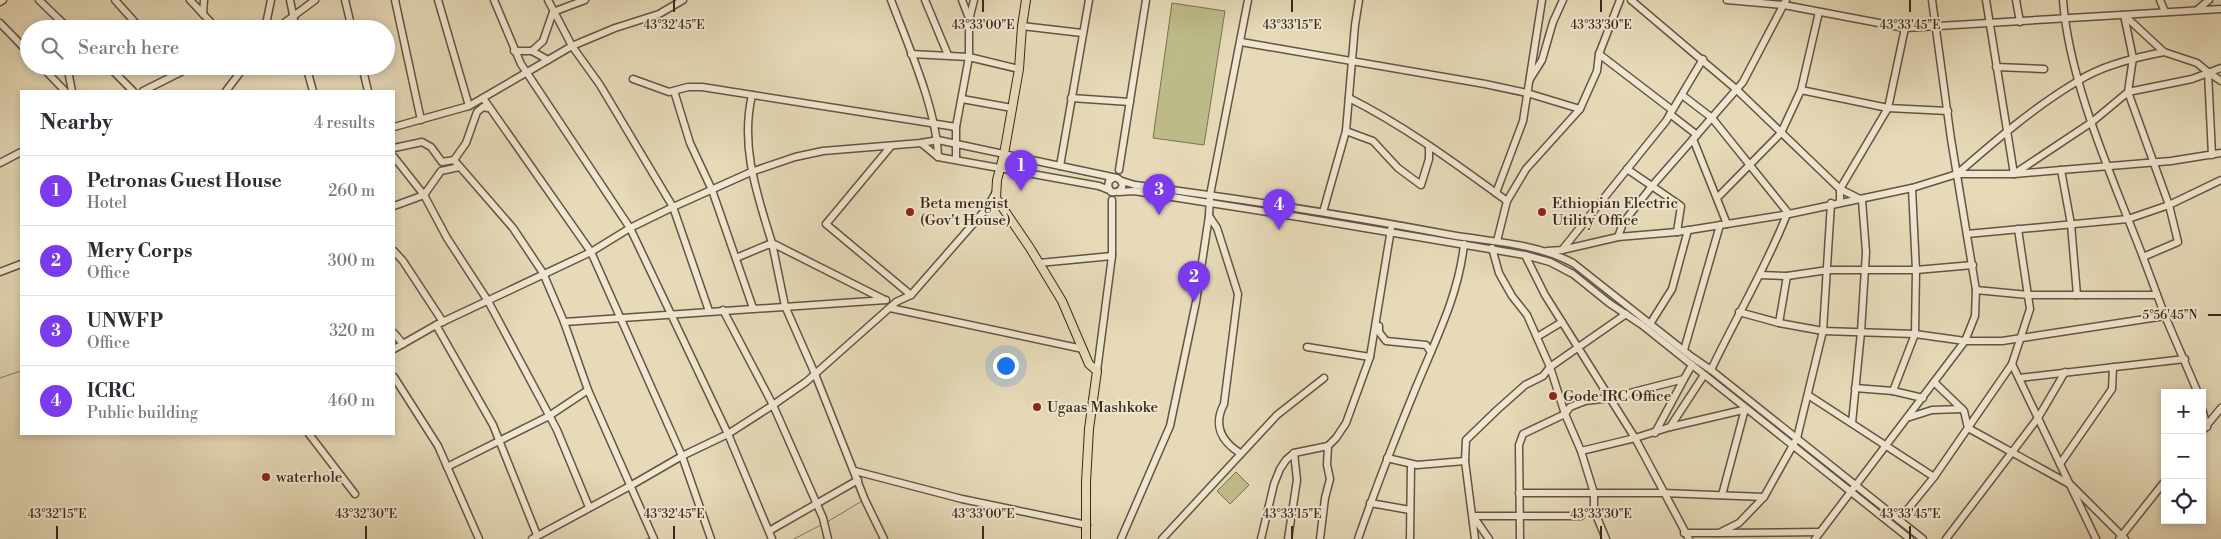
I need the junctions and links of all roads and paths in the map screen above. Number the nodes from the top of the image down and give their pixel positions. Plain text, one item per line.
1 (3, 0) edge
2 (39, 0) edge
3 (115, 0) edge
4 (190, 0) edge
5 (204, 0) edge
6 (271, 0) edge
7 (290, 0) edge
8 (315, 0) edge
9 (345, 0) edge
10 (395, 0) edge
11 (438, 0) edge
12 (494, 0) edge
13 (548, 0) edge
14 (585, 0) edge
15 (683, 0) edge
16 (891, 0) edge
17 (925, 0) edge
18 (962, 0) edge
19 (974, 0) edge
20 (1026, 0) edge
21 (1089, 0) edge
22 (1146, 0) edge
23 (1248, 0) edge
24 (1360, 0) edge
25 (1542, 0) edge
26 (1563, 0) edge
27 (1620, 0) edge
28 (1631, 0) edge
29 (1727, 0) edge
30 (1932, 0) edge
31 (1986, 0) edge
32 (2016, 0) edge
33 (2063, 0) edge
34 (2160, 0) edge
35 (2209, 0) edge
36 (0, 2) edge
37 (1785, 3) edge
38 (2221, 9) edge
39 (2197, 10) junction
40 (553, 12) junction
41 (1819, 12) junction
42 (2165, 12) junction
43 (203, 14) junction
44 (2124, 14) junction
45 (293, 16) junction
46 (59, 19) edge
47 (2064, 19) junction
48 (133, 20) edge
49 (209, 20) edge
50 (266, 20) edge
51 (288, 20) edge
52 (294, 20) edge
53 (350, 20) edge
54 (969, 20) junction
55 (2020, 22) junction
56 (0, 23) edge
57 (1988, 23) junction
58 (1022, 26) junction
59 (1936, 27) junction
60 (1905, 28) junction
61 (1082, 33) junction
62 (1241, 42) junction
63 (20, 44) edge
64 (572, 46) junction
65 (514, 51) junction
66 (532, 51) junction
67 (2164, 52) junction
68 (911, 54) junction
69 (1599, 54) junction
70 (948, 55) junction
71 (969, 57) junction
72 (2133, 58) junction
73 (1703, 59) junction
74 (548, 60) junction
75 (1353, 61) junction
76 (1996, 67) junction
77 (2221, 68) edge
78 (1018, 69) junction
79 (2044, 69) dead end
80 (527, 72) junction
81 (2208, 72) junction
82 (50, 75) edge
83 (69, 75) edge
84 (117, 75) edge
85 (174, 75) edge
86 (238, 75) edge
87 (309, 75) edge
88 (364, 75) edge
89 (633, 79) dead end
90 (2079, 80) junction
91 (2221, 81) edge
92 (1528, 82) junction
93 (1736, 89) junction
94 (64, 90) edge
95 (72, 90) edge
96 (133, 90) edge
97 (145, 90) edge
98 (227, 90) edge
99 (314, 90) edge
100 (368, 90) edge
101 (1801, 90) junction
102 (674, 91) junction
103 (2128, 92) junction
104 (1527, 93) junction
105 (752, 95) junction
106 (1682, 95) junction
107 (483, 98) junction
108 (1071, 98) junction
109 (1349, 98) junction
110 (962, 99) junction
111 (1130, 102) junction
112 (469, 106) junction
113 (488, 108) junction
114 (1012, 108) junction
115 (1888, 108) junction
116 (1580, 109) junction
117 (1948, 111) junction
118 (1671, 112) junction
119 (1712, 118) junction
120 (421, 120) junction
121 (933, 122) junction
122 (2092, 122) junction
123 (956, 127) junction
124 (395, 128) edge
125 (1346, 131) junction
126 (2006, 132) junction
127 (1781, 133) junction
128 (1695, 137) junction
129 (938, 140) junction
130 (956, 143) junction
131 (921, 144) junction
132 (891, 146) junction
133 (1429, 146) junction
134 (395, 148) edge
135 (20, 153) edge
136 (2221, 153) edge
137 (1004, 154) junction
138 (2212, 155) junction
139 (938, 157) junction
140 (395, 159) edge
141 (956, 159) junction
142 (454, 160) junction
143 (2152, 162) junction
144 (0, 163) edge
145 (1750, 164) junction
146 (2108, 165) junction
147 (1060, 166) junction
148 (459, 167) junction
149 (1000, 168) junction
150 (1627, 169) junction
151 (2061, 170) junction
152 (751, 172) junction
153 (1957, 174) junction
154 (2014, 174) junction
155 (1117, 179) junction
156 (2221, 180) edge
157 (1652, 186) junction
158 (1912, 188) junction
159 (1840, 189) junction
160 (712, 190) junction
161 (1114, 191) junction
162 (996, 192) junction
163 (1496, 193) junction
164 (1210, 195) junction
165 (424, 196) junction
166 (1718, 197) junction
167 (1244, 200) junction
168 (1862, 200) junction
169 (1507, 201) junction
170 (1840, 202) junction
171 (1832, 203) junction
172 (1208, 204) junction
173 (2169, 205) junction
174 (395, 206) edge
175 (673, 207) junction
176 (1243, 209) junction
177 (1307, 210) junction
178 (1323, 212) junction
179 (1788, 214) junction
180 (1209, 216) junction
181 (1305, 218) junction
182 (2128, 219) junction
183 (1392, 223) junction
184 (2070, 224) junction
185 (1724, 225) junction
186 (630, 228) junction
187 (2018, 229) junction
188 (1430, 230) junction
189 (1688, 230) junction
190 (1390, 232) junction
191 (1677, 232) junction
192 (1967, 234) junction
193 (1618, 237) junction
194 (1428, 238) junction
195 (1482, 239) junction
196 (1497, 242) junction
197 (772, 243) junction
198 (1464, 244) junction
199 (1493, 249) junction
200 (1562, 250) junction
201 (1543, 251) junction
202 (395, 252) edge
203 (591, 252) junction
204 (1112, 256) junction
205 (1525, 256) junction
206 (2143, 257) junction
207 (736, 258) junction
208 (1039, 263) junction
209 (20, 264) edge
210 (1973, 266) junction
211 (1828, 270) junction
212 (1916, 270) junction
213 (1864, 271) junction
214 (0, 272) edge
215 (543, 273) junction
216 (1760, 275) junction
217 (1787, 276) junction
218 (1976, 290) junction
219 (911, 295) junction
220 (2028, 295) junction
221 (2077, 295) junction
222 (2157, 295) junction
223 (886, 300) junction
224 (488, 301) junction
225 (896, 302) junction
226 (785, 306) junction
227 (753, 308) junction
228 (890, 308) junction
229 (724, 310) junction
230 (709, 311) junction
231 (1739, 312) junction
232 (1378, 314) junction
233 (1626, 314) junction
234 (671, 315) junction
235 (2165, 316) junction
236 (622, 319) junction
237 (443, 322) junction
238 (564, 322) junction
239 (1562, 322) junction
240 (1779, 323) junction
241 (1650, 324) junction
242 (436, 325) junction
243 (1823, 331) junction
244 (1861, 332) junction
245 (395, 334) edge
246 (1915, 334) junction
247 (1537, 336) junction
248 (2020, 338) junction
249 (1965, 341) junction
250 (403, 344) junction
251 (1307, 347) dead end
252 (395, 348) edge
253 (1083, 348) junction
254 (1578, 348) junction
255 (1684, 350) junction
256 (1431, 352) junction
257 (1370, 358) junction
258 (2184, 359) junction
259 (1691, 361) junction
260 (2012, 364) junction
261 (1550, 367) junction
262 (2113, 367) junction
263 (1711, 370) junction
264 (1097, 371) junction
265 (2065, 372) junction
266 (815, 374) junction
267 (1704, 375) junction
268 (1324, 378) dead end
269 (1722, 378) junction
270 (2019, 378) junction
271 (395, 379) edge
272 (1684, 379) junction
273 (1934, 382) junction
274 (1717, 385) junction
275 (1855, 388) junction
276 (2196, 389) edge
277 (588, 390) junction
278 (1893, 391) junction
279 (1808, 395) junction
280 (1610, 398) junction
281 (1923, 398) junction
282 (773, 405) junction
283 (2221, 408) edge
284 (1746, 409) junction
285 (1962, 409) junction
286 (1566, 414) junction
287 (549, 416) junction
288 (1909, 417) junction
289 (2038, 418) junction
290 (1852, 423) junction
291 (1670, 427) junction
292 (1968, 428) junction
293 (2206, 428) edge
294 (1655, 433) junction
295 (728, 434) junction
296 (310, 435) edge
297 (1635, 438) junction
298 (1798, 438) junction
299 (500, 441) junction
300 (1328, 446) junction
301 (1792, 446) junction
302 (1886, 446) junction
303 (1581, 451) junction
304 (2014, 452) junction
305 (1294, 453) junction
306 (1240, 454) junction
307 (682, 456) junction
308 (1387, 458) junction
309 (1465, 462) junction
310 (1411, 464) junction
311 (2060, 464) junction
312 (447, 467) junction
313 (854, 471) junction
314 (1934, 478) junction
315 (858, 480) junction
316 (2070, 485) junction
317 (630, 486) junction
318 (1856, 486) junction
319 (2161, 486) edge
320 (1851, 492) junction
321 (1519, 493) junction
322 (1594, 493) junction
323 (1663, 493) junction
324 (355, 494) dead end
325 (1722, 495) junction
326 (1764, 497) junction
327 (1370, 503) junction
328 (817, 504) junction
329 (589, 507) junction
330 (1410, 510) junction
331 (1473, 516) junction
332 (1520, 516) junction
333 (1582, 516) dead end
334 (1899, 520) junction
335 (1087, 525) junction
336 (769, 531) junction
337 (1820, 532) junction
338 (1684, 533) junction
339 (1719, 533) junction
340 (535, 537) edge
341 (2122, 537) edge
342 (1166, 538) edge
343 (478, 539) edge
344 (654, 539) edge
345 (711, 539) edge
346 (772, 539) edge
347 (828, 539) edge
348 (884, 539) edge
349 (1086, 539) edge
350 (1121, 539) edge
351 (1261, 539) edge
352 (1288, 539) edge
353 (1320, 539) edge
354 (1358, 539) edge
355 (1410, 539) edge
356 (1475, 539) edge
357 (1489, 539) edge
358 (1520, 539) edge
359 (1606, 539) edge
360 (1689, 539) edge
361 (1815, 539) edge
362 (1910, 539) edge
363 (1923, 539) edge
364 (1946, 539) edge
365 (2096, 539) edge

1 - 36 street
2 - 46 street
3 - 48 street
4 - 43 street
5 - 43 street
6 - 50 street
7 - 45 street
8 - 45 street
9 - 53 street
10 - 120 street
11 - 112 street
12 - 65 street
13 - 40 street
14 - 40 street
15 - 64 street
16 - 68 street
17 - 70 street
18 - 54 street
19 - 54 street
20 - 58 main road
21 - 61 street
22 - 111 street
23 - 62 street
24 - 75 street
25 - 92 street
26 - 92 street
27 - 69 street
28 - 73 street
29 - 37 street
30 - 59 street
31 - 57 street
32 - 55 street
33 - 47 street
34 - 42 street
35 - 39 street
37 - 41 street
37 - 93 street
38 - 39 street
39 - 42 street
40 - 64 street
40 - 66 street
41 - 60 street
41 - 101 street
42 - 44 street
43 - 49 street
44 - 47 street
44 - 67 street
44 - 72 street
45 - 51 street
45 - 52 street
47 - 55 street
47 - 90 street
54 - 71 street
55 - 57 street
56 - 63 street
57 - 59 street
57 - 76 street
58 - 61 street
58 - 78 main road
59 - 60 street
59 - 117 street
60 - 115 street
61 - 108 street
62 - 75 street
62 - 164 street
64 - 74 street
64 - 175 street
65 - 66 street
65 - 80 street
66 - 74 street
67 - 72 street
67 - 81 street
68 - 70 street
68 - 121 street
69 - 116 street
69 - 118 street
70 - 71 street
71 - 78 street
71 - 110 street
72 - 90 street
72 - 103 street
73 - 93 street
73 - 106 street
74 - 80 street
75 - 104 street
75 - 109 street
76 - 79 street
76 - 126 street
77 - 81 street
78 - 114 main road
80 - 107 street
80 - 186 street
81 - 91 street
81 - 103 street
81 - 138 street
82 - 94 street
83 - 95 street
84 - 96 street
85 - 97 street
86 - 98 street
87 - 99 street
88 - 100 street
89 - 102 street
90 - 122 street
90 - 126 street
92 - 104 street
93 - 119 street
93 - 127 street
101 - 115 street
101 - 127 street
102 - 105 street
102 - 160 street
103 - 122 street
103 - 143 street
104 - 116 street
104 - 163 street
105 - 121 street
105 - 152 street
106 - 118 street
106 - 119 street
107 - 112 street
107 - 113 street
108 - 111 street
108 - 147 street
109 - 125 street
109 - 133 street
110 - 114 street
110 - 123 street
111 - 155 street
112 - 120 street
113 - 142 street
113 - 203 street
114 - 137 main road
115 - 117 street
115 - 159 street
116 - 169 street
117 - 153 street
118 - 128 street
118 - 150 street
119 - 128 street
119 - 145 street
120 - 124 street
121 - 123 street
121 - 129 street
122 - 146 street
122 - 154 street
123 - 130 street
125 - 133 street
125 - 178 street
126 - 153 street
126 - 154 street
127 - 145 street
127 - 159 street
128 - 157 street
128 - 166 street
129 - 130 street
129 - 131 street
129 - 139 street
130 - 137 street
130 - 141 street
131 - 132 street
131 - 139 street
132 - 152 street
132 - 219 street
133 - 163 street
134 - 142 street
135 - 144 street
136 - 138 street
137 - 147 street
137 - 149 main road
138 - 143 street
139 - 141 street
140 - 165 street
141 - 149 street
142 - 148 street
143 - 146 street
143 - 173 street
145 - 166 street
145 - 179 street
146 - 151 street
146 - 182 street
147 - 155 street
148 - 165 street
148 - 215 street
149 - 161 street
149 - 162 main road
150 - 157 street
150 - 200 street
151 - 154 street
151 - 184 street
152 - 160 street
152 - 197 street
153 - 154 street
153 - 158 street
153 - 192 street
155 - 161 street
155 - 161 street
155 - 164 street
156 - 173 street
157 - 191 street
157 - 193 street
158 - 168 street
158 - 212 street
159 - 168 street
159 - 170 street
160 - 175 street
160 - 207 street
161 - 172 street
161 - 204 street
162 - 208 main road
162 - 219 street
163 - 169 street
164 - 167 street
164 - 172 street
165 - 174 street
165 - 224 street
166 - 185 street
167 - 176 street
167 - 177 street
168 - 170 street
168 - 213 street
169 - 196 street
170 - 171 street
171 - 179 street
171 - 211 street
172 - 176 street
172 - 180 street
173 - 182 street
173 - 206 street
175 - 186 street
175 - 230 street
176 - 181 street
177 - 178 street
177 - 181 street
178 - 183 street
179 - 185 street
179 - 216 street
180 - 306 street
180 - 350 street
181 - 190 street
182 - 184 street
182 - 206 street
183 - 188 street
183 - 190 street
184 - 187 street
184 - 221 street
185 - 189 street
185 - 255 street
186 - 203 street
186 - 234 street
187 - 192 street
187 - 220 street
188 - 194 street
188 - 195 street
189 - 191 street
189 - 241 street
190 - 194 street
190 - 232 street
191 - 193 street
192 - 210 street
193 - 200 street
194 - 198 street
195 - 196 street
195 - 199 street
196 - 201 street
197 - 207 street
197 - 223 street
197 - 226 street
198 - 199 street
198 - 256 street
199 - 205 street
199 - 247 street
200 - 201 street
201 - 241 street
202 - 237 street
203 - 215 street
203 - 236 street
204 - 208 street
204 - 264 street
205 - 233 street
205 - 239 street
206 - 222 street
207 - 227 street
208 - 253 main road
209 - 214 street
210 - 212 street
210 - 218 street
211 - 213 street
211 - 217 street
211 - 243 street
212 - 213 street
212 - 246 street
213 - 244 street
215 - 224 street
215 - 238 street
216 - 217 street
216 - 231 street
217 - 240 street
218 - 220 street
218 - 249 street
219 - 225 street
220 - 221 street
220 - 248 street
221 - 222 street
222 - 235 street
223 - 225 street
223 - 226 street
224 - 237 street
224 - 287 street
225 - 228 street
226 - 227 street
226 - 266 street
227 - 229 street
228 - 253 street
228 - 266 street
229 - 230 street
229 - 282 street
230 - 234 street
231 - 240 street
231 - 263 street
232 - 256 street
232 - 257 street
233 - 254 street
233 - 259 street
234 - 236 street
234 - 295 street
235 - 248 street
235 - 258 street
236 - 238 street
236 - 307 street
237 - 242 street
238 - 277 street
239 - 247 street
239 - 254 street
240 - 243 street
241 - 255 street
242 - 250 street
242 - 299 street
243 - 244 street
243 - 279 street
244 - 246 street
244 - 275 street
245 - 250 street
246 - 249 street
246 - 278 street
247 - 261 street
248 - 249 street
248 - 260 street
249 - 273 street
250 - 252 street
251 - 257 street
253 - 264 main road
254 - 261 street
254 - 280 street
255 - 259 street
256 - 308 street
257 - 300 street
258 - 262 street
258 - 276 street
259 - 263 street
259 - 267 street
259 - 272 street
260 - 270 street
260 - 292 street
261 - 286 street
261 - 309 street
262 - 265 street
262 - 311 street
263 - 269 street
264 - 335 main road
265 - 270 street
265 - 289 street
266 - 282 street
266 - 313 street
267 - 274 street
267 - 291 street
268 - 306 street
269 - 274 street
269 - 298 street
270 - 289 street
271 - 312 street
272 - 280 street
272 - 294 street
273 - 281 street
273 - 285 street
274 - 284 street
275 - 278 street
275 - 290 street
277 - 287 street
277 - 317 street
278 - 281 street
279 - 290 street
279 - 298 street
280 - 286 street
280 - 297 street
281 - 288 street
282 - 295 street
282 - 328 street
283 - 293 street
284 - 291 street
284 - 301 street
284 - 325 street
285 - 288 street
285 - 292 street
286 - 303 street
286 - 321 street
287 - 299 street
287 - 329 street
288 - 302 street
289 - 304 street
289 - 311 street
290 - 302 street
291 - 294 street
292 - 304 street
292 - 314 street
294 - 297 street
295 - 307 street
295 - 336 street
296 - 324 street
297 - 303 street
297 - 323 street
298 - 301 street
298 - 318 street
299 - 312 street
299 - 340 street
300 - 305 street
300 - 353 street
301 - 320 street
301 - 326 street
302 - 314 street
302 - 318 street
303 - 322 street
304 - 316 street
304 - 364 street
305 - 351 street
305 - 352 street
306 - 342 street
307 - 317 street
307 - 345 street
308 - 310 street
308 - 327 street
309 - 310 street
309 - 331 street
310 - 330 street
311 - 316 street
312 - 343 street
313 - 315 street
313 - 335 street
314 - 334 street
315 - 328 street
315 - 348 street
316 - 341 street
316 - 365 street
317 - 329 street
317 - 344 street
318 - 320 street
318 - 334 street
319 - 341 street
320 - 337 street
320 - 362 street
321 - 322 street
321 - 332 street
322 - 323 street
322 - 359 street
323 - 325 street
323 - 338 street
325 - 326 street
326 - 339 street
327 - 330 street
327 - 354 street
328 - 336 street
328 - 347 street
329 - 340 street
330 - 355 street
331 - 332 street
331 - 356 street
331 - 357 street
332 - 333 street
332 - 358 street
334 - 363 street
335 - 349 main road
336 - 346 street
337 - 339 street
337 - 361 street
338 - 339 street
338 - 360 street

